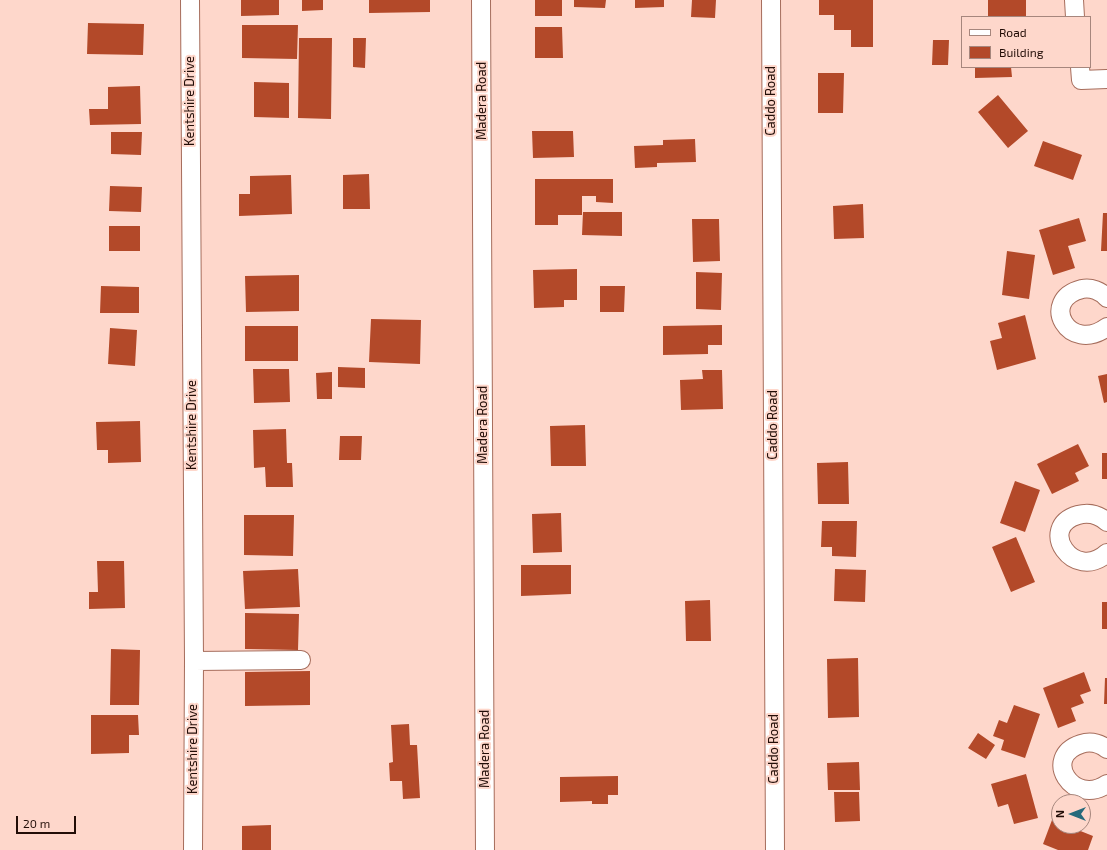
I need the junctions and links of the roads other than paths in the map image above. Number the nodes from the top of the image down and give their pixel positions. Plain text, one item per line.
1 (190, 0) edge
2 (481, 0) edge
3 (771, 0) edge
4 (1074, 0) edge
5 (1075, 16) edge
6 (1080, 68) edge
7 (1107, 79) edge
8 (1107, 298) edge
9 (1107, 327) edge
10 (1107, 522) edge
11 (1107, 553) edge
12 (301, 660) dead end
13 (194, 661) junction
14 (1107, 749) edge
15 (1107, 784) edge
16 (193, 850) edge
17 (485, 850) edge
18 (775, 850) edge

1 - 13 street, Kentshire Drive
2 - 17 street, Madera Road
3 - 18 street, Caddo Road
4 - 5 street
6 - 7 street
8 - 9 street
10 - 11 street
12 - 13 street
13 - 16 street, Kentshire Drive
14 - 15 street

